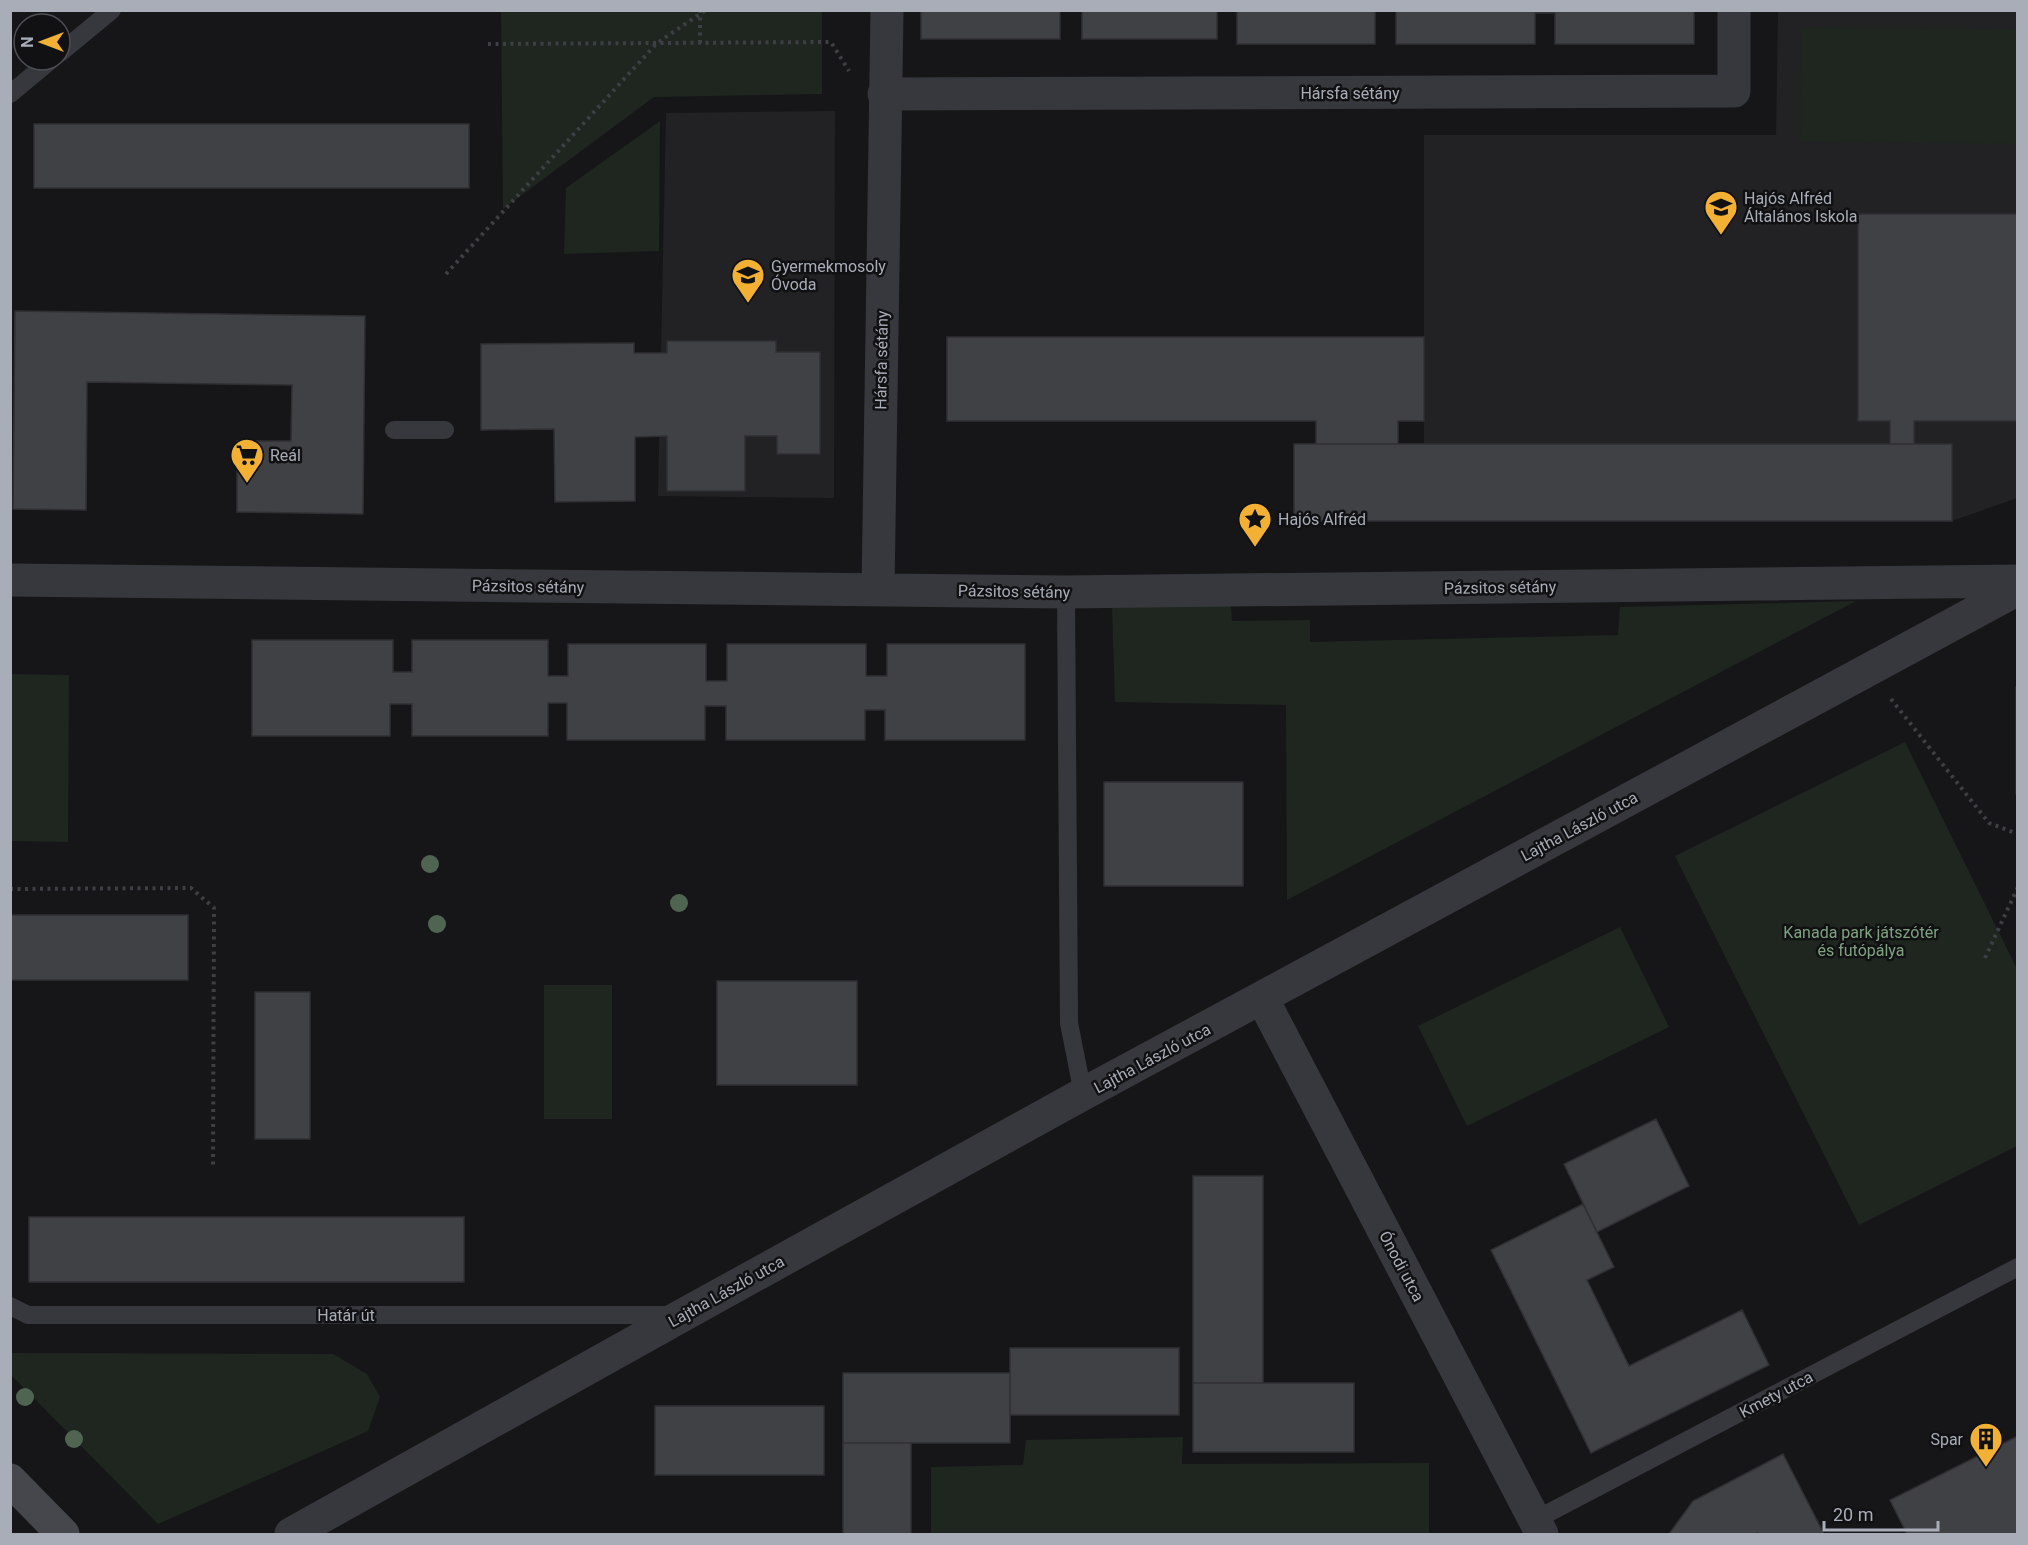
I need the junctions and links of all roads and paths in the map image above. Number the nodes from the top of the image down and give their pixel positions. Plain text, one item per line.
1 (112, 10) edge
2 (700, 10) edge
3 (706, 10) edge
4 (887, 10) edge
5 (1734, 10) edge
6 (72, 43) edge
7 (657, 43) junction
8 (700, 43) junction
9 (488, 44) dead end
10 (37, 72) edge
11 (10, 94) edge
12 (885, 94) junction
13 (446, 274) dead end
14 (394, 430) dead end
15 (445, 430) dead end
16 (10, 580) edge
17 (2018, 581) edge
18 (2018, 589) edge
19 (878, 590) junction
20 (1066, 592) junction
21 (1868, 669) junction
22 (2018, 834) edge
23 (2018, 886) edge
24 (10, 889) edge
25 (1985, 957) dead end
26 (1262, 998) junction
27 (1083, 1094) junction
28 (213, 1168) dead end
29 (2018, 1267) edge
30 (10, 1306) edge
31 (683, 1315) junction
32 (10, 1480) edge
33 (1538, 1527) edge
34 (63, 1534) edge
35 (291, 1534) edge

1 - 6 lane
2 - 8 path
3 - 7 path
4 - 12 street, Hársfa sétány
5 - 12 street, Hársfa sétány
7 - 8 path
7 - 9 path
7 - 13 path
8 - 12 path
10 - 11 lane
12 - 19 street, Hársfa sétány
14 - 15 lane
16 - 19 street, Pázsitos sétány
17 - 20 street, Pázsitos sétány
18 - 21 street, Lajtha László utca
19 - 20 street, Pázsitos sétány
20 - 27 lane
21 - 22 path
21 - 26 street, Lajtha László utca
23 - 25 path
24 - 28 path
26 - 27 street, Lajtha László utca
26 - 33 street, Ónodi utca
27 - 31 street, Lajtha László utca
29 - 33 lane, Kmety utca
30 - 31 lane, Határ út
31 - 35 street, Lajtha László utca
32 - 34 main road

